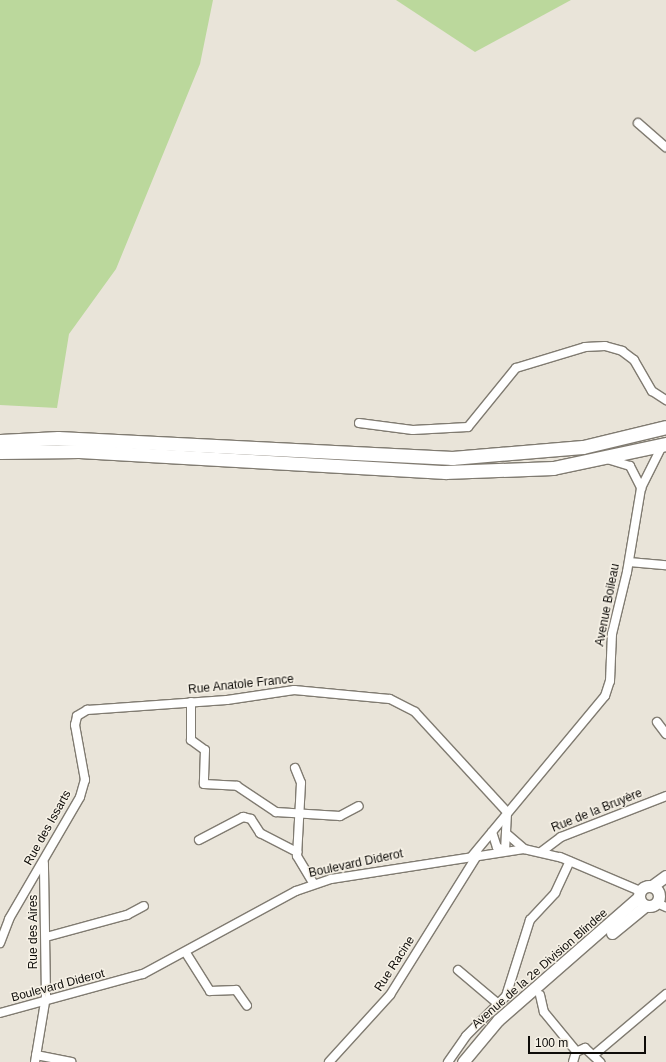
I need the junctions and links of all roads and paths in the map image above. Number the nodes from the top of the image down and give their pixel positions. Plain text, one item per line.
1 (638, 123) dead end
2 (666, 147) edge
3 (666, 400) edge
4 (358, 423) dead end
5 (666, 427) edge
6 (0, 441) edge
7 (664, 445) edge
8 (0, 452) edge
9 (607, 459) junction
10 (641, 488) junction
11 (629, 562) junction
12 (666, 565) edge
13 (191, 702) junction
14 (77, 716) joint
15 (658, 722) dead end
16 (666, 734) edge
17 (295, 768) dead end
18 (666, 796) edge
19 (358, 806) dead end
20 (507, 812) junction
21 (300, 813) junction
22 (492, 832) junction
23 (507, 834) junction
24 (199, 840) dead end
25 (524, 850) junction
26 (506, 851) junction
27 (297, 852) junction
28 (541, 852) junction
29 (472, 856) junction
30 (570, 861) junction
31 (44, 864) junction
32 (468, 870) junction
33 (666, 876) edge
34 (313, 883) junction
35 (660, 895) edge
36 (641, 898) junction
37 (144, 906) dead end
38 (46, 937) junction
39 (0, 943) edge
40 (186, 953) junction
41 (458, 970) dead end
42 (666, 994) edge
43 (540, 995) junction
44 (45, 1001) junction
45 (497, 1003) junction
46 (248, 1006) dead end
47 (0, 1013) edge
48 (576, 1051) junction
49 (595, 1054) junction
50 (35, 1059) edge
51 (71, 1062) edge
52 (329, 1062) edge
53 (448, 1062) edge
54 (463, 1062) edge
55 (470, 1062) edge
56 (573, 1062) edge
57 (600, 1062) edge

1 - 2 street
3 - 4 street
5 - 6 main road
7 - 9 main road
7 - 10 street, Avenue Boileau
8 - 9 main road
9 - 10 street
10 - 11 street, Avenue Boileau
11 - 12 street
11 - 20 street, Avenue Boileau
13 - 14 street, Rue Anatole France
13 - 20 street, Rue Anatole France
13 - 21 street
14 - 31 street, Rue des Issarts
15 - 16 street
17 - 21 street
18 - 28 street, Rue de la Bruyère
19 - 21 street
20 - 22 street, Avenue Boileau
20 - 23 street
21 - 27 street
22 - 26 street
22 - 29 street, Rue Racine
23 - 25 street
23 - 26 street
24 - 27 street
25 - 26 street, Boulevard Diderot
25 - 28 street, Boulevard Diderot
26 - 29 street, Boulevard Diderot
27 - 34 street
28 - 30 street, Boulevard Diderot
29 - 32 street, Rue Racine
29 - 32 street
29 - 34 street, Boulevard Diderot
30 - 36 street, Boulevard Diderot
30 - 45 street
31 - 38 street, Rue des Aires
31 - 39 street, Rue des Issarts
32 - 52 street, Rue Racine
33 - 35 main road
34 - 40 street, Boulevard Diderot
35 - 36 main road
35 - 36 main road
36 - 43 main road, Avenue de la 2e Division Blindee
36 - 54 main road, Avenue de la 2e Division Blindee
37 - 38 street
38 - 44 street, Rue des Aires
40 - 44 street, Boulevard Diderot
40 - 46 street
41 - 45 street
42 - 49 street
43 - 48 street
43 - 55 main road, Avenue de la 2e Division Blindee
44 - 47 street, Boulevard Diderot
44 - 50 street, Rue des Aires
45 - 53 street
48 - 49 street
48 - 56 street
49 - 57 street
50 - 51 street

